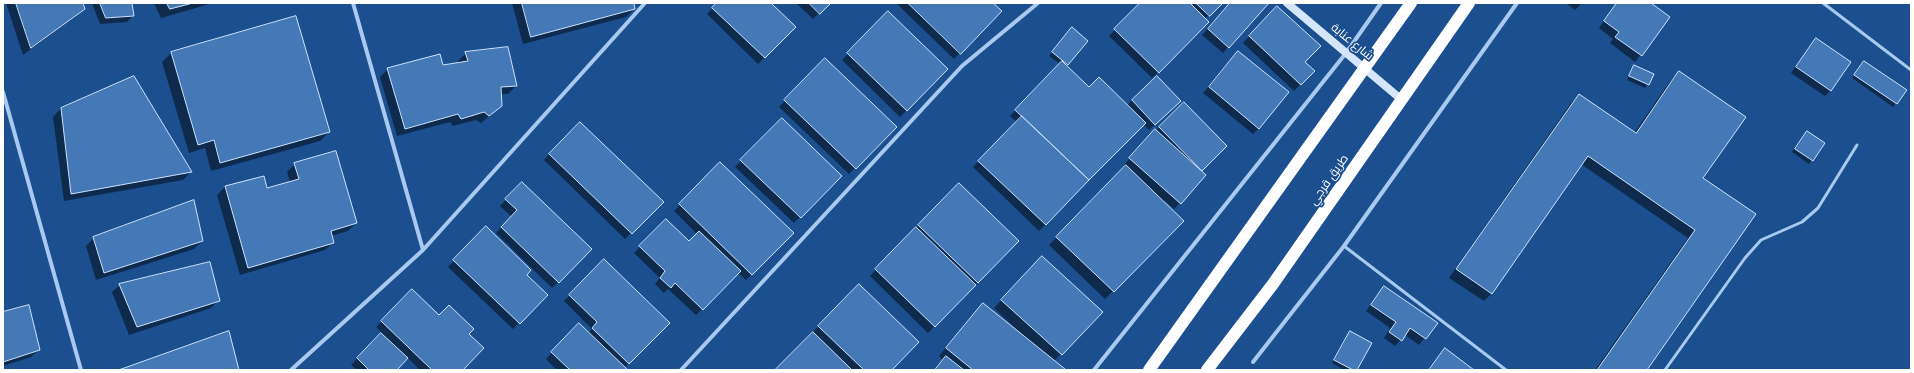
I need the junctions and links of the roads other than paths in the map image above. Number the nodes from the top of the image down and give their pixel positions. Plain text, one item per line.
1 (353, 3) edge
2 (645, 3) edge
3 (1038, 3) edge
4 (1287, 3) edge
5 (1380, 3) edge
6 (1411, 3) edge
7 (1469, 3) edge
8 (1517, 3) edge
9 (1823, 3) edge
10 (1346, 53) junction
11 (1366, 68) junction
12 (1911, 70) edge
13 (3, 92) edge
14 (1402, 100) junction
15 (1858, 145) dead end
16 (1344, 246) junction
17 (423, 250) junction
18 (1253, 362) dead end
19 (81, 370) edge
20 (291, 370) edge
21 (681, 370) edge
22 (1094, 370) edge
23 (1149, 370) edge
24 (1207, 370) edge
25 (1506, 370) edge
26 (1665, 370) edge

1 - 17 street
2 - 17 street
3 - 21 street
4 - 10 street, شارع عنابة
5 - 10 street
6 - 11 highway
7 - 14 highway, طريق قرجي
8 - 16 street
9 - 12 lane
10 - 11 street, شارع عنابة
10 - 22 street
11 - 14 street, شارع عنابة
11 - 23 highway
13 - 19 street
14 - 24 highway, طريق قرجي
15 - 26 lane
16 - 18 street
16 - 25 lane
17 - 20 street

